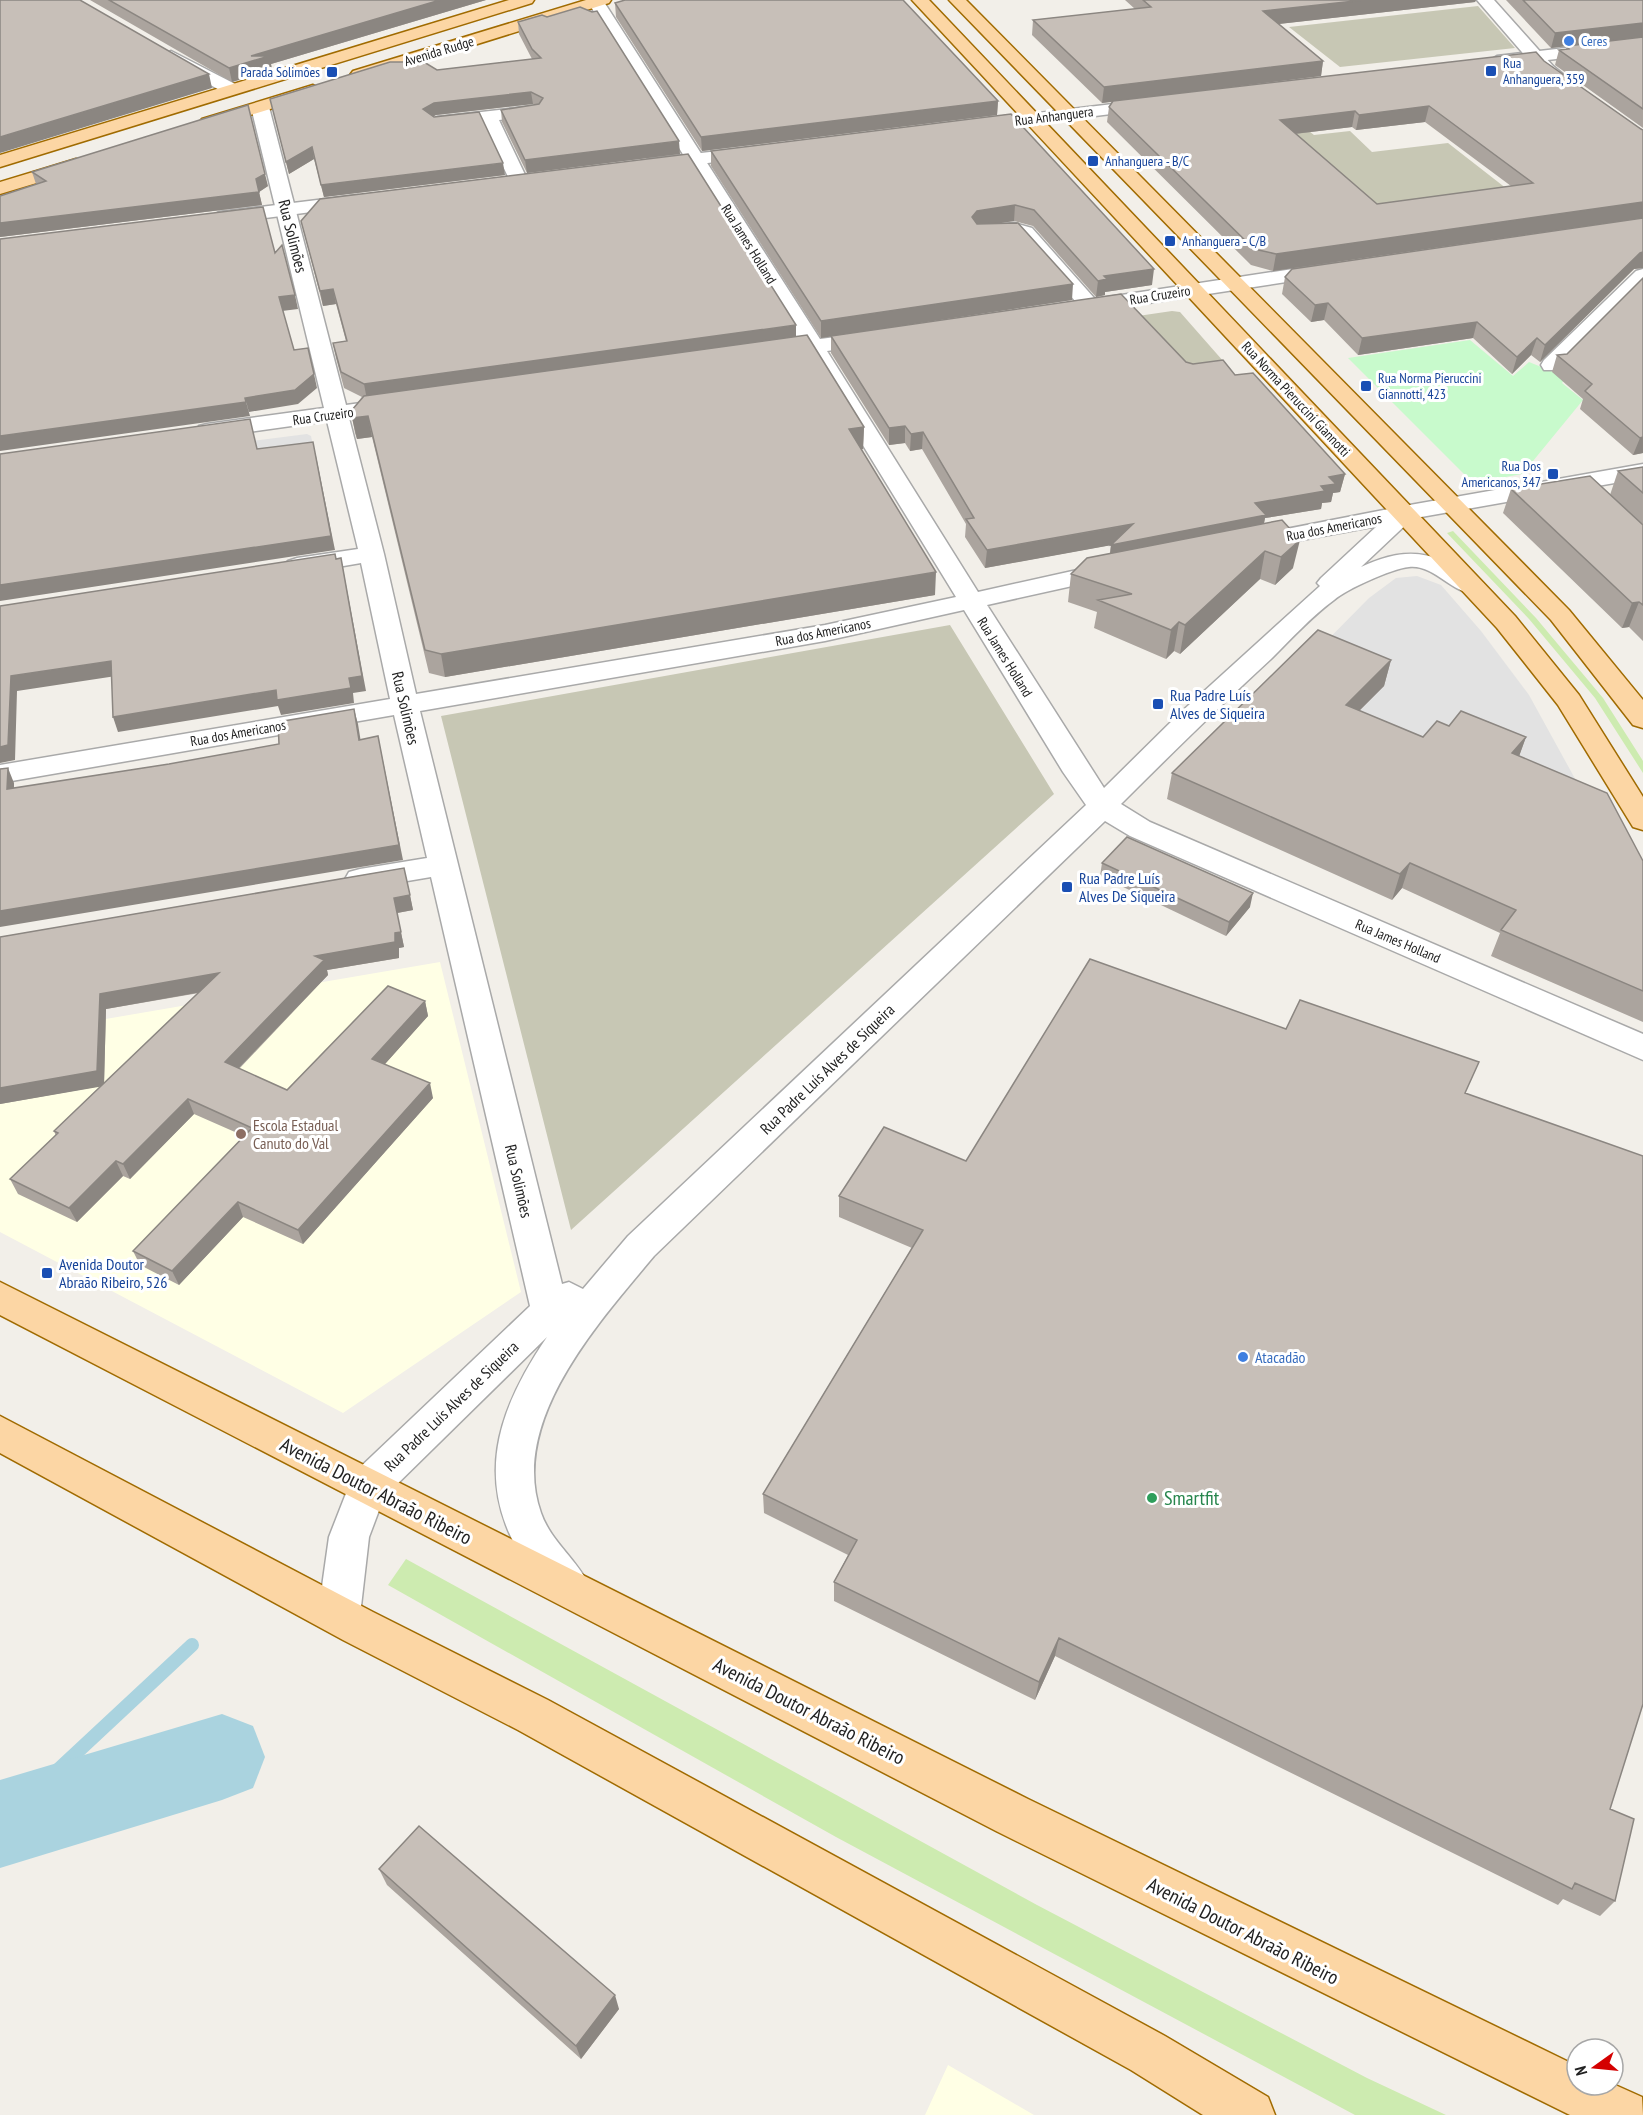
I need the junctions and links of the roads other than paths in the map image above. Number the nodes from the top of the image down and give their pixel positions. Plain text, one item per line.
1 (526, 0) edge
2 (920, 0) edge
3 (957, 0) edge
4 (1485, 0) edge
5 (600, 1) edge
6 (1643, 44) edge
7 (160, 50) edge
8 (1536, 57) junction
9 (1480, 64) edge
10 (231, 89) junction
11 (1578, 93) edge
12 (1167, 102) edge
13 (260, 107) junction
14 (533, 111) edge
15 (1070, 114) junction
16 (488, 116) junction
17 (1032, 119) junction
18 (436, 122) edge
19 (192, 128) edge
20 (956, 128) edge
21 (769, 150) edge
22 (696, 159) junction
23 (90, 160) edge
24 (0, 161) edge
25 (635, 167) edge
26 (542, 178) edge
27 (519, 181) junction
28 (496, 184) edge
29 (0, 188) edge
30 (371, 199) edge
31 (286, 210) junction
32 (196, 221) edge
33 (983, 233) edge
34 (1351, 266) edge
35 (1643, 275) edge
36 (1235, 283) junction
37 (1193, 290) junction
38 (1090, 306) junction
39 (1067, 309) edge
40 (893, 335) edge
41 (814, 347) junction
42 (751, 356) edge
43 (1552, 365) dead end
44 (421, 402) edge
45 (337, 414) junction
46 (187, 434) edge
47 (1643, 471) edge
48 (1578, 482) junction
49 (1597, 500) edge
50 (1452, 506) junction
51 (1404, 513) junction
52 (1221, 549) edge
53 (372, 554) junction
54 (1138, 565) edge
55 (270, 570) edge
56 (1474, 588) junction
57 (1326, 593) junction
58 (971, 600) junction
59 (405, 705) junction
60 (1643, 719) edge
61 (0, 774) edge
62 (1102, 806) junction
63 (1643, 820) edge
64 (443, 865) junction
65 (331, 884) edge
66 (1643, 1048) edge
67 (641, 1246) junction
68 (0, 1297) edge
69 (550, 1311) junction
70 (0, 1433) edge
71 (368, 1486) junction
72 (571, 1590) junction
73 (339, 1615) junction
74 (1250, 2115) edge
75 (1624, 2115) edge

1 - 10 main road, Avenida Rudge
2 - 17 main road, Rua Norma Pieruccini Giannotti
3 - 15 main road
4 - 8 street
5 - 13 main road, Avenida Rudge
5 - 22 street, Rua James Holland
6 - 8 street
7 - 10 street
8 - 9 street
8 - 11 street
10 - 24 main road, Avenida Rudge
12 - 15 street, Rua Anhanguera
13 - 19 main road, Avenida Rudge
13 - 31 street, Rua Solimões
14 - 16 street
15 - 17 street, Rua Anhanguera
15 - 36 main road
16 - 18 street
16 - 27 street
17 - 20 street, Rua Anhanguera
17 - 37 main road, Rua Norma Pieruccini Giannotti
21 - 22 street
22 - 25 street
22 - 41 street, Rua James Holland
23 - 29 main road
26 - 27 street
27 - 28 street
30 - 31 street
31 - 32 street
31 - 45 street, Rua Solimões
33 - 38 street
34 - 36 street, Rua Cruzeiro
35 - 43 street
36 - 37 street, Rua Cruzeiro
36 - 50 main road
37 - 38 street, Rua Cruzeiro
37 - 51 main road, Rua Norma Pieruccini Giannotti
38 - 39 street, Rua Cruzeiro
40 - 41 street
41 - 42 street
41 - 58 street, Rua James Holland
44 - 45 street, Rua Cruzeiro
45 - 46 street, Rua Cruzeiro
45 - 53 street, Rua Solimões
47 - 48 street, Rua dos Americanos
48 - 49 street
48 - 50 street, Rua dos Americanos
50 - 51 street, Rua dos Americanos
50 - 60 main road
51 - 52 street, Rua dos Americanos
51 - 56 main road, Rua Norma Pieruccini Giannotti
51 - 57 street, Rua Padre Luís Alves de Siqueira
53 - 55 street
53 - 59 street, Rua Solimões
54 - 58 street, Rua dos Americanos
56 - 57 street, Rua Padre Luís Alves de Siqueira
56 - 63 main road, Rua Norma Pieruccini Giannotti
57 - 62 street, Rua Padre Luís Alves de Siqueira
58 - 59 street, Rua dos Americanos
58 - 62 street, Rua James Holland
59 - 61 street, Rua dos Americanos
59 - 64 street, Rua Solimões
62 - 66 street, Rua James Holland
62 - 67 street, Rua Padre Luís Alves de Siqueira
64 - 65 street
64 - 69 street, Rua Solimões
67 - 69 street, Rua Padre Luís Alves de Siqueira
67 - 72 street, Rua Padre Luís Alves de Siqueira
68 - 71 main road, Avenida Doutor Abraão Ribeiro
69 - 71 street, Rua Padre Luís Alves de Siqueira
70 - 73 main road
71 - 72 main road, Avenida Doutor Abraão Ribeiro
71 - 73 street, Rua Padre Luís Alves de Siqueira
72 - 75 main road, Avenida Doutor Abraão Ribeiro
73 - 74 main road

